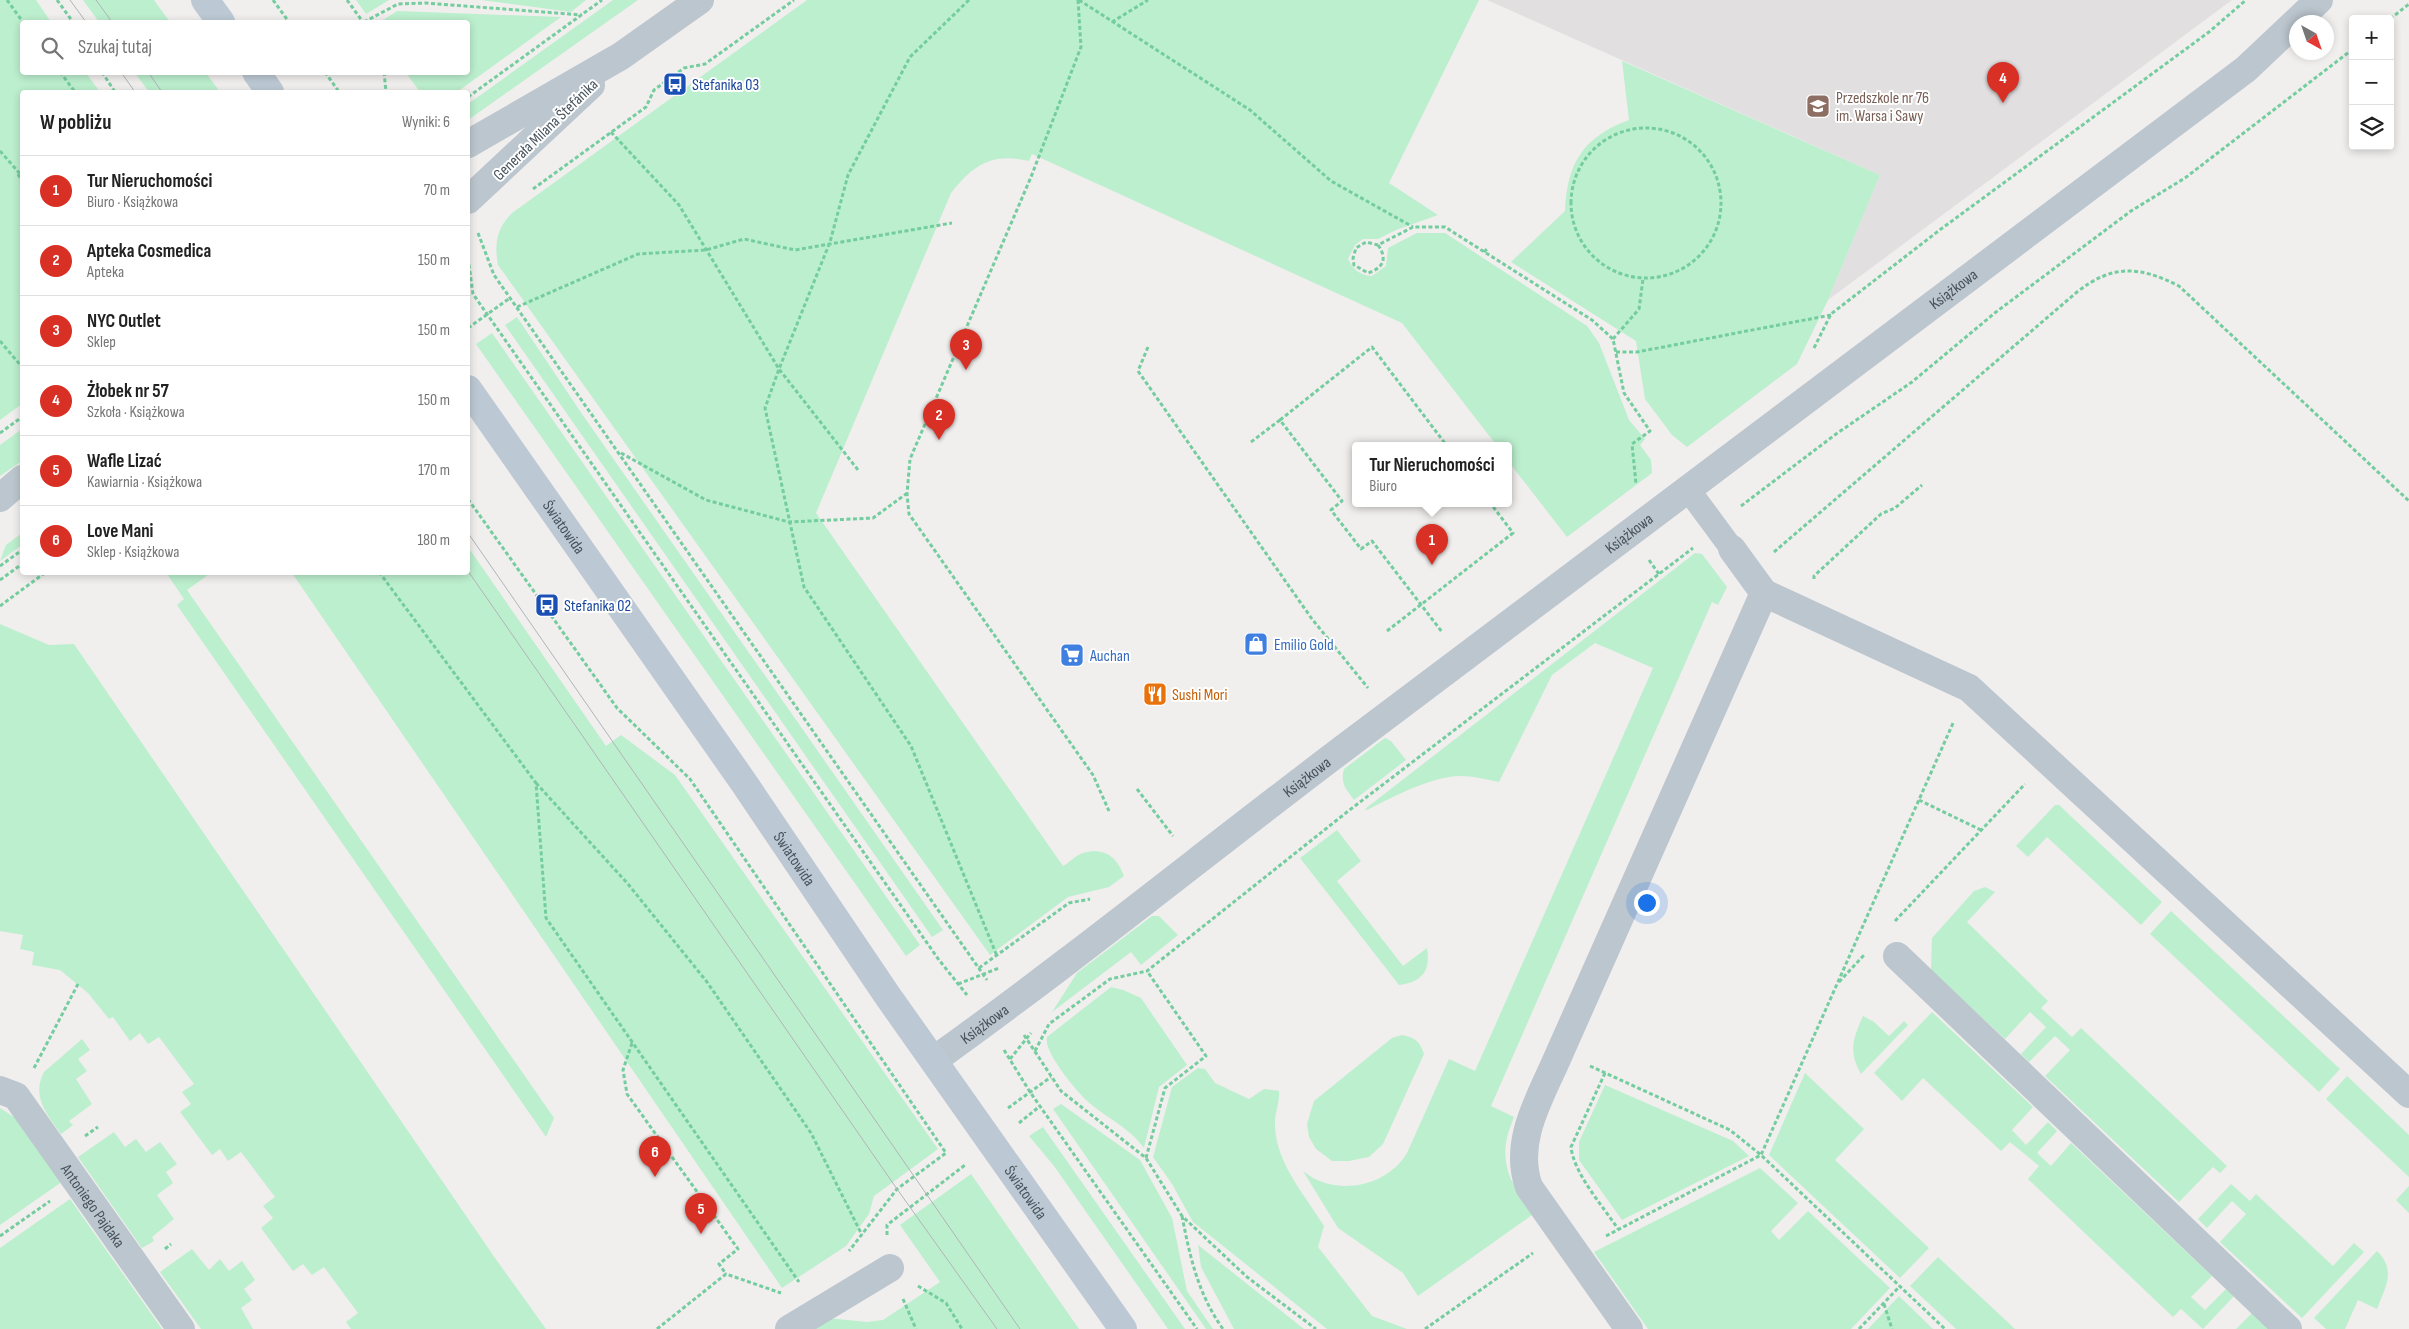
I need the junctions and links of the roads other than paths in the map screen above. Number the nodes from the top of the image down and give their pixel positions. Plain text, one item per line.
1 (206, 0) edge
2 (700, 0) edge
3 (2319, 0) edge
4 (220, 20) edge
5 (621, 56) junction
6 (258, 75) edge
7 (269, 90) edge
8 (470, 143) edge
9 (470, 198) edge
10 (470, 392) edge
11 (20, 481) edge
12 (1687, 488) junction
13 (0, 498) edge
14 (20, 499) edge
15 (0, 511) edge
16 (1724, 540) joint
17 (1756, 583) junction
18 (1897, 956) dead end
19 (934, 1060) junction
20 (8, 1093) edge
21 (2409, 1094) edge
22 (890, 1268) road end
23 (181, 1329) edge
24 (789, 1329) edge
25 (1124, 1329) edge
26 (1629, 1329) edge
27 (2288, 1329) edge

1 - 4 street
2 - 5 street, Generała Milana Štefánika
3 - 12 street, Książkowa
5 - 8 street, Generała Milana Štefánika
5 - 9 street, Generała Milana Štefánika
6 - 7 street
10 - 19 street, Światowida
11 - 13 street
12 - 16 lane
12 - 19 street, Książkowa
14 - 15 street
16 - 17 street
17 - 21 street
17 - 26 street
18 - 27 street
19 - 25 street, Światowida
20 - 23 street, Antoniego Pajdaka
22 - 24 street

